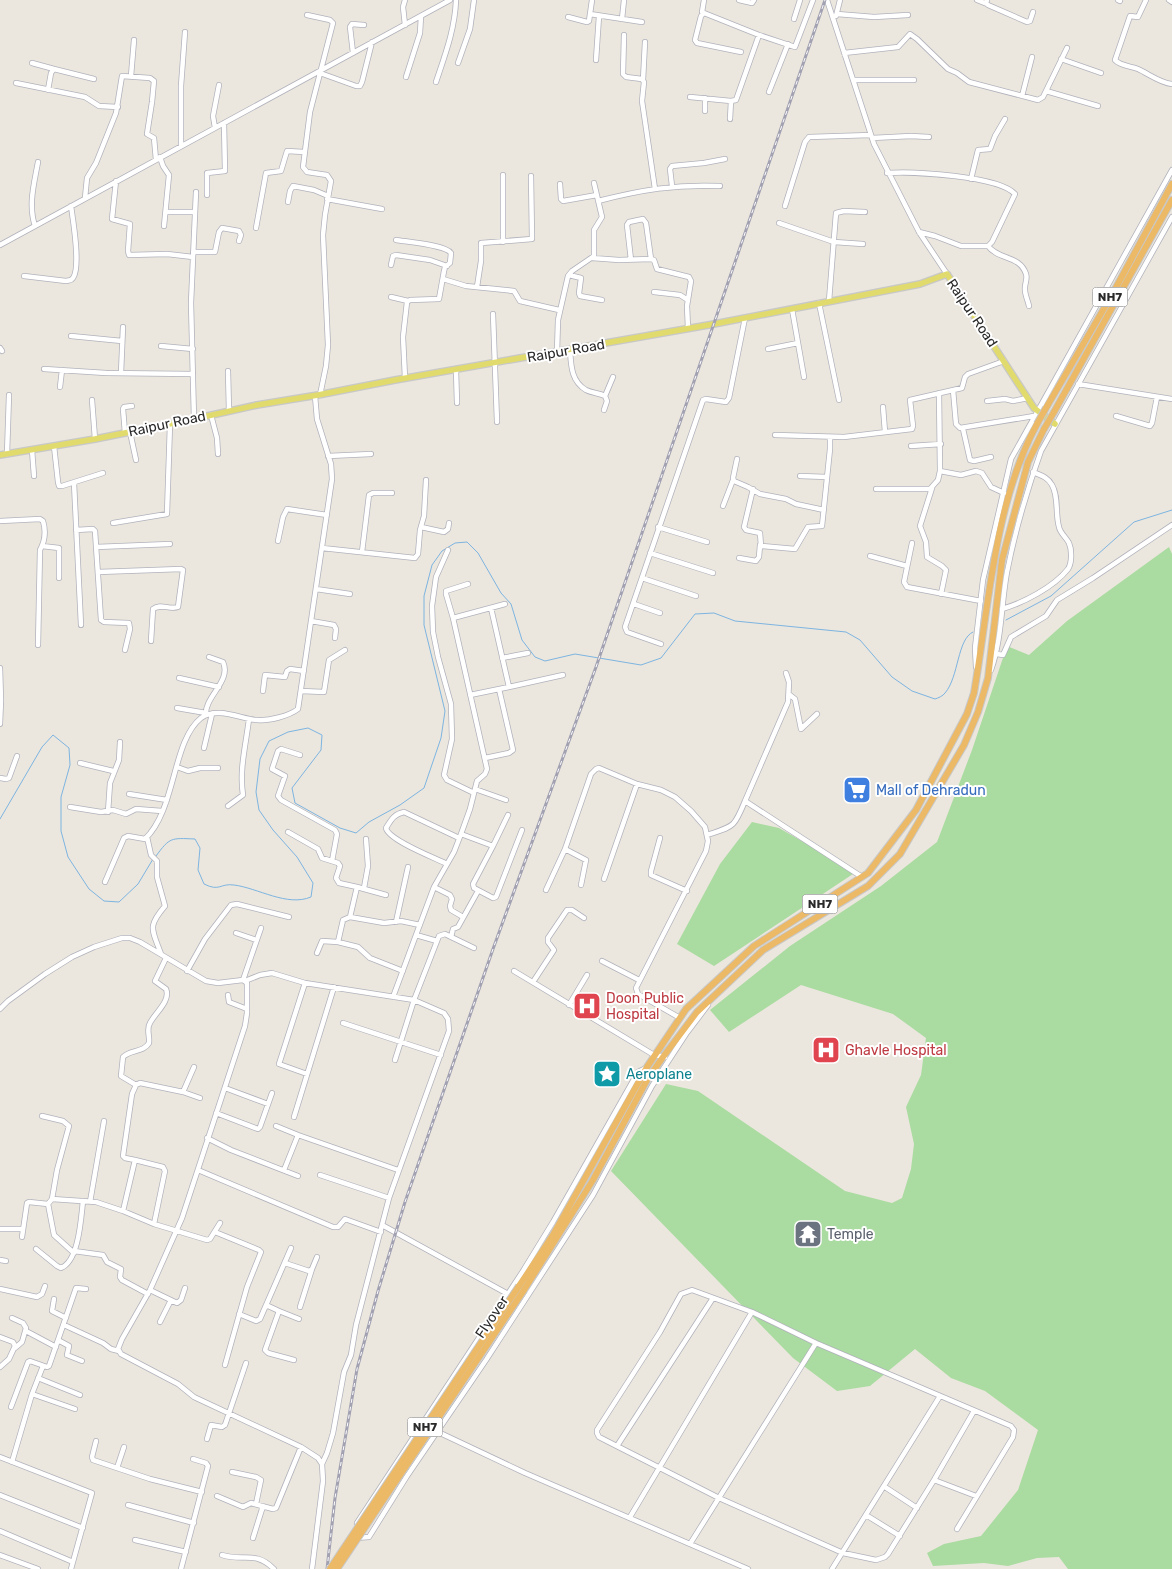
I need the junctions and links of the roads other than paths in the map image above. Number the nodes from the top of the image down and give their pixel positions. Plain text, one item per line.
1 (405, 0) edge
2 (450, 0) edge
3 (456, 0) edge
4 (474, 0) edge
5 (592, 0) edge
6 (624, 0) edge
7 (704, 0) edge
8 (739, 0) edge
9 (754, 0) edge
10 (800, 0) edge
11 (813, 0) edge
12 (827, 0) edge
13 (840, 0) edge
14 (977, 0) edge
15 (1146, 0) edge
16 (1169, 0) edge
17 (987, 2) edge
18 (1172, 2) edge
19 (1033, 12) dead end
20 (704, 13) junction
21 (590, 14) junction
22 (837, 14) junction
23 (307, 15) dead end
24 (908, 15) dead end
25 (421, 16) junction
26 (599, 16) junction
27 (568, 17) dead end
28 (794, 19) dead end
29 (622, 20) junction
30 (642, 22) dead end
31 (835, 23) junction
32 (364, 24) dead end
33 (405, 24) junction
34 (185, 32) dead end
35 (624, 35) dead end
36 (759, 35) junction
37 (134, 40) dead end
38 (372, 42) junction
39 (644, 42) dead end
40 (788, 44) junction
41 (1067, 48) dead end
42 (741, 52) dead end
43 (353, 53) junction
44 (844, 53) junction
45 (1032, 56) dead end
46 (1061, 59) junction
47 (596, 60) dead end
48 (32, 63) dead end
49 (458, 63) dead end
50 (54, 70) junction
51 (320, 72) junction
52 (1100, 74) dead end
53 (131, 76) junction
54 (406, 77) dead end
55 (94, 79) dead end
56 (643, 80) junction
57 (853, 80) junction
58 (914, 80) dead end
59 (436, 82) dead end
60 (16, 83) dead end
61 (1172, 84) edge
62 (219, 85) dead end
63 (48, 90) junction
64 (1046, 91) junction
65 (769, 92) dead end
66 (1022, 96) junction
67 (690, 97) dead end
68 (705, 98) junction
69 (731, 101) junction
70 (1098, 106) dead end
71 (118, 107) junction
72 (705, 111) dead end
73 (730, 119) dead end
74 (1005, 119) dead end
75 (224, 124) junction
76 (215, 128) junction
77 (871, 137) junction
78 (929, 137) dead end
79 (181, 146) junction
80 (304, 152) junction
81 (158, 159) junction
82 (726, 159) dead end
83 (38, 162) dead end
84 (1172, 170) edge
85 (888, 172) junction
86 (503, 176) dead end
87 (531, 176) dead end
88 (971, 179) junction
89 (116, 181) junction
90 (594, 183) dead end
91 (560, 184) dead end
92 (1172, 184) edge
93 (672, 186) junction
94 (720, 186) dead end
95 (655, 189) junction
96 (196, 192) dead end
97 (207, 195) dead end
98 (597, 195) junction
99 (328, 197) junction
100 (85, 198) junction
101 (1172, 200) edge
102 (598, 201) junction
103 (288, 202) dead end
104 (71, 206) junction
105 (785, 206) dead end
106 (382, 209) dead end
107 (166, 212) junction
108 (194, 212) junction
109 (865, 212) dead end
110 (1172, 219) edge
111 (779, 223) dead end
112 (35, 226) junction
113 (164, 226) dead end
114 (256, 228) dead end
115 (920, 232) junction
116 (396, 240) dead end
117 (239, 241) dead end
118 (503, 242) junction
119 (834, 242) junction
120 (863, 244) dead end
121 (0, 245) edge
122 (988, 246) junction
123 (193, 255) junction
124 (592, 258) junction
125 (650, 259) junction
126 (630, 260) junction
127 (391, 265) dead end
128 (447, 266) junction
129 (947, 274) junction
130 (568, 275) junction
131 (24, 276) dead end
132 (443, 280) junction
133 (477, 287) junction
134 (654, 292) dead end
135 (391, 297) dead end
136 (602, 300) dead end
137 (688, 300) junction
138 (408, 301) junction
139 (829, 301) junction
140 (819, 303) junction
141 (1029, 306) dead end
142 (792, 309) junction
143 (559, 310) junction
144 (493, 314) dead end
145 (745, 318) junction
146 (123, 327) dead end
147 (688, 328) junction
148 (71, 336) dead end
149 (122, 341) junction
150 (798, 344) junction
151 (161, 346) dead end
152 (192, 349) junction
153 (768, 349) dead end
154 (570, 350) junction
155 (557, 352) junction
156 (1004, 361) junction
157 (494, 363) junction
158 (44, 369) dead end
159 (62, 370) junction
160 (456, 370) junction
161 (228, 371) dead end
162 (121, 373) junction
163 (193, 374) junction
164 (613, 377) dead end
165 (804, 377) dead end
166 (405, 378) junction
167 (1078, 384) junction
168 (60, 387) dead end
169 (953, 390) junction
170 (939, 393) junction
171 (9, 395) dead end
172 (317, 395) junction
173 (605, 396) junction
174 (1157, 397) junction
175 (1028, 398) junction
176 (1172, 399) edge
177 (92, 400) dead end
178 (839, 400) dead end
179 (987, 401) dead end
180 (457, 403) dead end
181 (132, 406) dead end
182 (883, 407) dead end
183 (604, 410) dead end
184 (229, 411) junction
185 (1036, 414) junction
186 (211, 415) junction
187 (1116, 416) dead end
188 (194, 419) junction
189 (497, 422) dead end
190 (170, 424) junction
191 (1055, 424) junction
192 (963, 428) junction
193 (886, 432) junction
194 (127, 433) junction
195 (775, 435) dead end
196 (830, 437) junction
197 (95, 439) junction
198 (941, 444) junction
199 (54, 446) junction
200 (911, 446) dead end
201 (32, 450) junction
202 (7, 454) junction
203 (218, 454) dead end
204 (371, 454) dead end
205 (0, 456) edge
206 (328, 456) junction
207 (991, 457) dead end
208 (737, 459) dead end
209 (136, 460) dead end
210 (940, 470) junction
211 (1033, 472) junction
212 (103, 473) dead end
213 (34, 476) dead end
214 (800, 476) dead end
215 (827, 477) junction
216 (426, 480) dead end
217 (733, 480) junction
218 (74, 483) junction
219 (932, 488) junction
220 (753, 489) junction
221 (876, 489) dead end
222 (392, 492) dead end
223 (1004, 493) junction
224 (723, 506) dead end
225 (824, 510) junction
226 (327, 515) junction
227 (0, 521) edge
228 (113, 523) dead end
229 (449, 523) dead end
230 (1172, 525) edge
231 (658, 526) junction
232 (421, 527) junction
233 (76, 530) junction
234 (278, 541) dead end
235 (707, 542) dead end
236 (912, 543) dead end
237 (170, 544) dead end
238 (760, 545) junction
239 (42, 546) junction
240 (96, 547) junction
241 (322, 548) junction
242 (448, 550) dead end
243 (362, 552) junction
244 (650, 553) junction
245 (870, 556) dead end
246 (739, 558) dead end
247 (907, 566) junction
248 (98, 572) junction
249 (713, 574) dead end
250 (59, 578) dead end
251 (642, 578) junction
252 (468, 584) dead end
253 (316, 589) junction
254 (350, 594) dead end
255 (941, 594) junction
256 (696, 596) dead end
257 (981, 601) junction
258 (504, 604) dead end
259 (634, 604) junction
260 (491, 608) junction
261 (1002, 609) junction
262 (660, 613) dead end
263 (453, 618) junction
264 (311, 621) junction
265 (80, 625) dead end
266 (335, 638) dead end
267 (151, 641) dead end
268 (662, 644) dead end
269 (38, 645) dead end
270 (124, 650) dead end
271 (345, 650) dead end
272 (528, 653) dead end
273 (997, 654) junction
274 (209, 657) dead end
275 (502, 658) junction
276 (0, 668) edge
277 (304, 671) junction
278 (786, 673) dead end
279 (563, 675) dead end
280 (977, 676) junction
281 (179, 678) dead end
282 (988, 678) junction
283 (219, 686) junction
284 (509, 687) junction
285 (499, 689) junction
286 (263, 691) dead end
287 (301, 691) junction
288 (470, 695) junction
289 (790, 695) junction
290 (177, 708) dead end
291 (206, 714) junction
292 (212, 714) junction
293 (817, 714) dead end
294 (249, 719) junction
295 (0, 724) edge
296 (120, 742) dead end
297 (204, 748) dead end
298 (300, 755) dead end
299 (17, 756) dead end
300 (485, 758) junction
301 (80, 763) dead end
302 (177, 767) junction
303 (218, 768) dead end
304 (114, 771) junction
305 (0, 778) edge
306 (637, 784) junction
307 (474, 791) junction
308 (128, 794) dead end
309 (167, 800) junction
310 (506, 800) dead end
311 (745, 802) junction
312 (228, 806) dead end
313 (70, 807) dead end
314 (162, 811) junction
315 (108, 812) junction
316 (508, 815) dead end
317 (522, 830) dead end
318 (288, 832) dead end
319 (707, 835) junction
320 (460, 836) junction
321 (147, 838) junction
322 (660, 838) dead end
323 (366, 839) dead end
324 (493, 846) junction
325 (565, 849) junction
326 (332, 861) junction
327 (447, 864) junction
328 (408, 867) dead end
329 (862, 877) junction
330 (604, 879) dead end
331 (105, 882) dead end
332 (581, 885) dead end
333 (357, 887) junction
334 (434, 887) junction
335 (364, 888) junction
336 (546, 890) dead end
337 (478, 891) junction
338 (686, 891) junction
339 (386, 896) dead end
340 (288, 917) dead end
341 (350, 917) junction
342 (462, 918) junction
343 (584, 918) dead end
344 (396, 922) junction
345 (420, 925) junction
346 (261, 928) dead end
347 (236, 933) dead end
348 (416, 935) junction
349 (451, 936) junction
350 (256, 940) junction
351 (437, 941) junction
352 (338, 942) junction
353 (474, 948) dead end
354 (317, 953) dead end
355 (161, 955) junction
356 (166, 958) junction
357 (602, 961) dead end
358 (187, 971) junction
359 (403, 971) junction
360 (514, 971) dead end
361 (587, 975) dead end
362 (244, 980) junction
363 (639, 980) junction
364 (532, 982) junction
365 (306, 983) junction
366 (334, 987) junction
367 (228, 995) dead end
368 (393, 997) junction
369 (414, 1000) junction
370 (569, 1005) junction
371 (0, 1009) edge
372 (247, 1009) junction
373 (680, 1018) junction
374 (343, 1022) dead end
375 (400, 1042) junction
376 (440, 1055) junction
377 (654, 1055) junction
378 (666, 1058) junction
379 (395, 1060) dead end
380 (194, 1067) dead end
381 (650, 1069) junction
382 (307, 1074) junction
383 (136, 1085) junction
384 (225, 1088) junction
385 (183, 1092) junction
386 (272, 1093) dead end
387 (200, 1098) dead end
388 (268, 1104) junction
389 (216, 1113) junction
390 (42, 1116) dead end
391 (294, 1117) dead end
392 (104, 1121) dead end
393 (276, 1126) dead end
394 (298, 1135) junction
395 (207, 1138) junction
396 (135, 1160) junction
397 (198, 1170) junction
398 (284, 1170) junction
399 (398, 1170) junction
400 (320, 1175) dead end
401 (298, 1176) dead end
402 (389, 1198) junction
403 (52, 1199) junction
404 (83, 1201) junction
405 (90, 1202) junction
406 (48, 1204) junction
407 (123, 1211) junction
408 (220, 1223) dead end
409 (154, 1224) junction
410 (382, 1225) junction
411 (0, 1229) edge
412 (23, 1229) junction
413 (176, 1231) junction
414 (215, 1232) junction
415 (381, 1232) junction
416 (22, 1236) dead end
417 (292, 1248) dead end
418 (36, 1249) dead end
419 (74, 1252) junction
420 (317, 1257) dead end
421 (0, 1260) edge
422 (6, 1261) dead end
423 (285, 1263) junction
424 (312, 1269) junction
425 (45, 1286) dead end
426 (184, 1288) dead end
427 (522, 1288) junction
428 (0, 1289) edge
429 (86, 1289) dead end
430 (149, 1292) junction
431 (508, 1294) junction
432 (713, 1298) junction
433 (54, 1299) dead end
434 (172, 1300) junction
435 (266, 1305) junction
436 (300, 1307) dead end
437 (279, 1311) junction
438 (752, 1312) junction
439 (239, 1314) junction
440 (12, 1318) dead end
441 (66, 1318) junction
442 (299, 1319) dead end
443 (160, 1322) dead end
444 (64, 1325) junction
445 (26, 1330) junction
446 (0, 1337) edge
447 (58, 1340) junction
448 (816, 1343) junction
449 (15, 1348) junction
450 (56, 1348) junction
451 (119, 1351) junction
452 (294, 1360) dead end
453 (82, 1362) dead end
454 (246, 1363) dead end
455 (225, 1365) dead end
456 (44, 1366) junction
457 (0, 1367) edge
458 (38, 1378) junction
459 (32, 1394) junction
460 (80, 1395) dead end
461 (940, 1396) junction
462 (11, 1407) dead end
463 (75, 1409) dead end
464 (974, 1411) junction
465 (229, 1414) junction
466 (438, 1432) junction
467 (207, 1439) dead end
468 (96, 1441) dead end
469 (617, 1446) junction
470 (124, 1447) dead end
471 (301, 1447) junction
472 (0, 1457) edge
473 (193, 1459) dead end
474 (12, 1462) junction
475 (322, 1464) junction
476 (659, 1467) junction
477 (118, 1468) junction
478 (232, 1472) dead end
479 (934, 1480) junction
480 (885, 1487) junction
481 (202, 1492) junction
482 (0, 1495) edge
483 (217, 1496) dead end
484 (976, 1496) junction
485 (719, 1498) junction
486 (256, 1504) junction
487 (128, 1505) dead end
488 (264, 1506) junction
489 (917, 1508) junction
490 (866, 1515) junction
491 (630, 1517) junction
492 (194, 1523) junction
493 (83, 1528) junction
494 (957, 1528) dead end
495 (0, 1531) edge
496 (900, 1536) junction
497 (254, 1538) dead end
498 (135, 1540) dead end
499 (690, 1544) junction
500 (186, 1552) junction
501 (843, 1553) junction
502 (0, 1555) edge
503 (222, 1555) dead end
504 (73, 1562) junction
505 (24, 1567) edge
506 (38, 1569) edge
507 (71, 1569) edge
508 (181, 1569) edge
509 (274, 1569) edge
510 (312, 1569) edge
511 (330, 1569) edge
512 (337, 1569) edge
513 (748, 1569) edge
514 (832, 1569) edge

1 - 33 street
2 - 25 street
3 - 59 street
4 - 49 street
5 - 21 street
6 - 29 street
7 - 20 street
8 - 9 street
10 - 28 street
11 - 40 street
12 - 31 street
13 - 22 street
14 - 17 street
15 - 61 street
16 - 18 street
17 - 19 street
20 - 36 street
20 - 42 street
21 - 26 street
21 - 27 street
22 - 24 street
22 - 31 street
23 - 51 street
25 - 33 street
25 - 54 street
26 - 29 street
26 - 47 street
29 - 30 street
31 - 44 street
32 - 43 street
33 - 38 street
34 - 79 street
35 - 56 street
36 - 40 street
36 - 69 street
37 - 53 street
38 - 43 street
38 - 51 street
39 - 56 street
40 - 65 street
41 - 46 street
43 - 51 street
44 - 57 street
44 - 66 street
45 - 66 street
46 - 52 street
46 - 64 street
48 - 50 street
50 - 55 street
50 - 63 street
51 - 75 street
51 - 80 street
53 - 71 street
53 - 81 street
56 - 95 street
57 - 58 street
57 - 77 street
60 - 63 street
62 - 76 street
63 - 71 street
64 - 66 street
64 - 70 street
67 - 68 street
68 - 69 street
68 - 72 street
69 - 73 street
71 - 100 street
74 - 88 street
75 - 76 street
75 - 97 street
76 - 79 street
77 - 78 street
77 - 85 street
77 - 105 street
79 - 81 street
80 - 99 street
80 - 114 street
81 - 89 street
81 - 107 street
82 - 93 street
83 - 112 street
84 - 185 street
85 - 88 street
85 - 115 street
86 - 118 street
87 - 118 street
88 - 122 street
89 - 100 street
89 - 123 street
90 - 98 street
91 - 98 street
92 - 280 highway, NH7, bridge
93 - 94 street
93 - 95 street
95 - 102 street
96 - 108 street
98 - 102 street
99 - 103 street
99 - 106 street
99 - 172 street
100 - 104 street
101 - 282 highway, NH7, bridge
102 - 124 street
104 - 112 street
104 - 131 street
107 - 108 street
107 - 113 street
108 - 123 street
109 - 119 street
110 - 167 street
111 - 119 street
112 - 121 street
115 - 122 street
115 - 129 street
116 - 128 street
117 - 123 street
118 - 133 street
119 - 120 street
119 - 139 street
122 - 141 street
123 - 152 street
124 - 126 street
124 - 130 street
125 - 126 street
125 - 126 street
125 - 137 street
127 - 128 street
128 - 132 street
129 - 139 main road, Raipur Road
129 - 156 main road, Raipur Road
130 - 136 street
130 - 143 street
132 - 133 street
132 - 138 street
133 - 143 street
134 - 137 street
135 - 138 street
137 - 147 street
138 - 166 street
139 - 140 main road, Raipur Road
140 - 142 main road, Raipur Road
140 - 178 street
142 - 145 main road, Raipur Road
142 - 150 street
143 - 155 street
144 - 157 street
145 - 147 main road, Raipur Road
145 - 231 street
146 - 149 street
147 - 154 main road, Raipur Road
148 - 149 street
149 - 162 street
150 - 153 street
150 - 165 street
151 - 152 street
152 - 163 street
154 - 155 main road, Raipur Road
154 - 173 street
155 - 157 main road, Raipur Road
156 - 169 street
156 - 175 main road, Raipur Road
157 - 160 main road, Raipur Road
157 - 189 street
158 - 159 street
159 - 162 street
159 - 168 street
160 - 166 main road, Raipur Road
160 - 180 street
161 - 184 street
162 - 163 street
163 - 188 street
164 - 173 street
166 - 172 main road, Raipur Road
167 - 174 street
167 - 191 street
169 - 170 street
169 - 192 street
170 - 193 street
170 - 198 street
171 - 202 street
172 - 184 main road, Raipur Road
172 - 206 street
173 - 183 street
174 - 176 street
174 - 187 street
175 - 179 street
175 - 185 main road, Raipur Road
177 - 197 street
181 - 194 street
182 - 193 street
184 - 186 main road, Raipur Road
185 - 191 main road, Raipur Road
185 - 192 street
185 - 223 street
186 - 188 main road, Raipur Road
186 - 203 street
188 - 190 main road, Raipur Road
190 - 194 main road, Raipur Road
190 - 228 street
191 - 211 street
192 - 207 street
193 - 196 street
194 - 197 main road, Raipur Road
194 - 209 street
195 - 196 street
196 - 215 street
197 - 199 main road, Raipur Road
198 - 200 street
198 - 210 street
199 - 201 main road, Raipur Road
199 - 218 street
201 - 202 main road, Raipur Road
201 - 213 street
202 - 205 main road, Raipur Road
204 - 206 street
206 - 226 street
208 - 217 street
210 - 219 street
210 - 223 street
211 - 261 street
211 - 261 street
212 - 218 street
214 - 215 street
215 - 225 street
216 - 232 street
217 - 220 street
217 - 224 street
218 - 233 street
219 - 221 street
219 - 255 street
220 - 225 street
220 - 238 street
222 - 243 street
223 - 257 street
225 - 238 street
226 - 234 street
226 - 241 street
227 - 239 street
229 - 232 street
230 - 273 street
231 - 235 street
231 - 244 street
232 - 243 street
233 - 240 street
233 - 265 street
236 - 247 street
237 - 240 street
238 - 246 street
239 - 250 street
239 - 269 street
240 - 248 street
241 - 243 street
241 - 253 street
242 - 307 street
244 - 249 street
244 - 251 street
245 - 247 street
247 - 255 street
248 - 267 street
248 - 270 street
251 - 256 street
251 - 259 street
252 - 263 street
253 - 254 street
253 - 264 street
255 - 257 street
257 - 280 street
258 - 260 street
259 - 262 street
259 - 268 street
260 - 263 street
260 - 275 street
261 - 273 street
263 - 288 street
264 - 266 street
264 - 277 street
271 - 287 street
272 - 275 street
273 - 282 street
274 - 283 street
275 - 284 street
276 - 295 street
277 - 286 street
277 - 287 street
278 - 289 street
279 - 284 street
280 - 329 highway, NH7
281 - 283 street
282 - 378 highway, NH7
283 - 291 street
284 - 285 street
285 - 288 street
285 - 300 street
287 - 294 street
288 - 300 street
289 - 293 street
289 - 311 street
290 - 291 street
291 - 292 street
291 - 302 street
292 - 294 street
292 - 297 street
294 - 312 street
296 - 304 street
298 - 326 street
299 - 305 street
300 - 307 street
301 - 304 street
302 - 303 street
302 - 309 street
304 - 315 street
306 - 319 street
306 - 325 street
306 - 330 street
307 - 310 street
307 - 320 street
308 - 309 street
309 - 314 street
311 - 319 street
311 - 329 street
313 - 315 street
314 - 315 street
314 - 321 street
316 - 324 street
317 - 337 street
318 - 326 street
319 - 338 street
320 - 324 street
320 - 327 street
320 - 327 street
321 - 331 street
321 - 355 street
322 - 338 street
323 - 335 street
324 - 337 street
325 - 332 street
325 - 336 street
326 - 333 street
327 - 334 street
328 - 344 street
329 - 373 highway, NH7
333 - 335 street
333 - 341 street
334 - 342 street
334 - 345 street
335 - 339 street
337 - 342 street
338 - 363 street
340 - 358 street
341 - 344 street
341 - 352 street
342 - 349 street
343 - 364 street
344 - 345 street
345 - 348 street
346 - 350 street
347 - 350 street
348 - 351 street
348 - 359 street
349 - 351 street
349 - 353 street
350 - 362 street
351 - 369 street
352 - 354 street
352 - 359 street
355 - 356 street
355 - 371 street
356 - 358 street
356 - 383 street
357 - 363 street
358 - 362 street
359 - 368 street
360 - 364 street
361 - 370 street
362 - 365 street
362 - 372 street
363 - 373 street
364 - 370 street
365 - 366 street
365 - 382 street
366 - 368 street
366 - 382 street
367 - 372 street
368 - 369 street
369 - 375 street
369 - 376 street
370 - 377 street
372 - 384 street
373 - 377 highway, NH7
374 - 375 street
375 - 376 street
375 - 379 street
376 - 399 street
377 - 378 street
377 - 381 highway, NH7
378 - 381 highway, NH7
378 - 466 street
380 - 385 street
381 - 427 highway, Flyover / NH7
381 - 427 highway, Flyover / NH7
381 - 431 street
382 - 391 street
383 - 385 street
383 - 396 street
384 - 388 street
384 - 389 street
385 - 387 street
386 - 388 street
388 - 389 street
389 - 395 street
390 - 403 street
392 - 405 street
393 - 394 street
394 - 398 street
394 - 399 street
395 - 397 street
395 - 398 street
396 - 407 street
396 - 409 street
397 - 413 street
397 - 415 street
398 - 401 street
399 - 402 street
400 - 402 street
402 - 410 street
403 - 404 street
403 - 406 street
404 - 405 street
404 - 419 street
405 - 407 street
406 - 412 street
406 - 419 street
407 - 409 street
408 - 414 street
409 - 413 street
410 - 415 street
410 - 431 street
411 - 412 street
412 - 416 street
413 - 414 street
413 - 430 street
414 - 439 street
415 - 475 street
417 - 423 street
418 - 419 street
419 - 430 street
420 - 424 street
421 - 422 street
423 - 424 street
423 - 435 street
424 - 436 street
425 - 428 street
426 - 434 street
427 - 511 highway, Flyover / NH7, bridge
427 - 512 highway, Flyover / NH7, bridge
429 - 441 street
430 - 434 street
430 - 451 street
431 - 466 street
432 - 438 street
432 - 469 street
432 - 469 street
433 - 441 street
434 - 443 street
435 - 437 street
435 - 439 street
437 - 442 street
437 - 452 street
438 - 448 street
438 - 476 street
439 - 455 street
440 - 445 street
441 - 444 street
444 - 447 street
444 - 451 street
445 - 449 street
445 - 450 street
446 - 449 street
447 - 450 street
447 - 453 street
448 - 461 street
448 - 485 street
449 - 457 street
450 - 456 street
451 - 465 street
454 - 465 street
456 - 458 street
456 - 462 street
458 - 459 street
458 - 460 street
459 - 463 street
459 - 474 street
461 - 464 street
461 - 480 street
464 - 479 street
464 - 484 street
465 - 467 street
465 - 471 street
466 - 491 street
468 - 477 street
469 - 476 street
470 - 477 street
471 - 475 street
471 - 488 street
472 - 474 street
473 - 481 street
474 - 493 street
475 - 510 street
476 - 485 street
476 - 491 street
477 - 481 street
478 - 486 street
479 - 484 street
479 - 489 street
480 - 489 street
480 - 490 street
481 - 492 street
482 - 493 street
483 - 486 street
484 - 494 street
485 - 499 street
485 - 501 street
486 - 488 street
487 - 492 street
488 - 497 street
489 - 496 street
490 - 496 street
490 - 501 street
491 - 499 street
492 - 500 street
493 - 504 street
495 - 504 street
496 - 501 street
498 - 500 street
499 - 513 street
500 - 508 street
501 - 514 street
502 - 505 street
503 - 509 street
504 - 507 street
505 - 506 street

